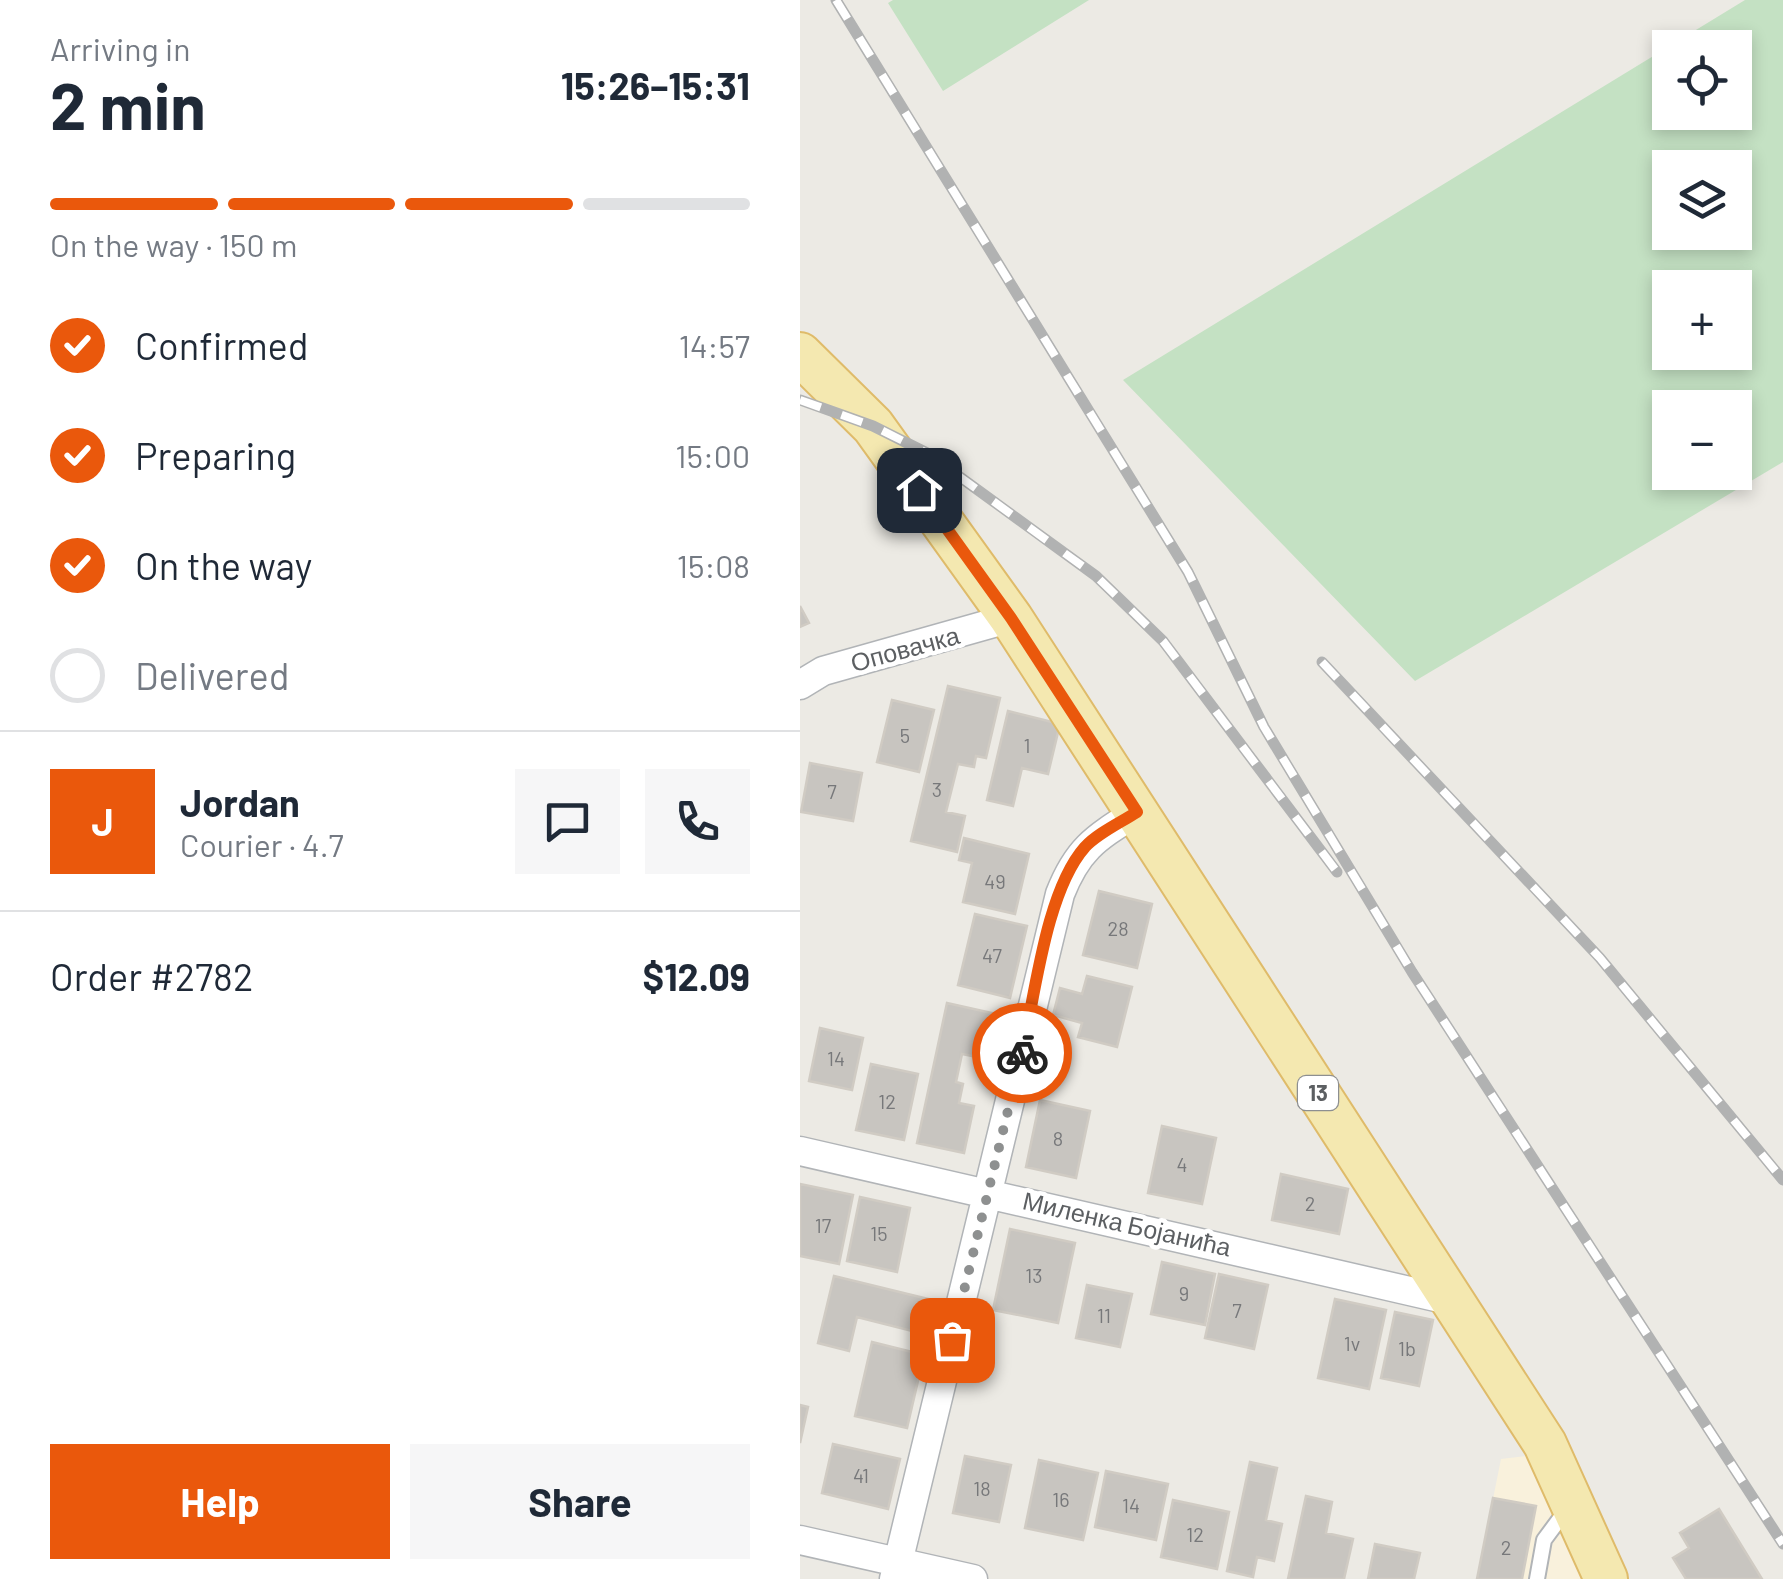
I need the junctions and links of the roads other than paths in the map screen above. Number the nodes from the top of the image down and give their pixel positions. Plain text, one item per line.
1 (800, 354) edge
2 (1011, 618) junction
3 (800, 684) edge
4 (1137, 812) junction
5 (800, 1151) edge
6 (989, 1192) junction
7 (1453, 1301) junction
8 (1573, 1504) junction
9 (800, 1540) edge
10 (896, 1571) edge
11 (973, 1579) edge
12 (1537, 1579) edge
13 (1606, 1579) edge

1 - 2 main road, 13
2 - 3 street, Оповачка
2 - 4 main road, 13
4 - 6 street
4 - 7 main road, 13
5 - 6 street, Миленка Бојанића
6 - 7 street, Миленка Бојанића
6 - 10 street
7 - 8 main road, 13
8 - 12 lane
8 - 13 main road, 13
9 - 10 street
10 - 11 street

